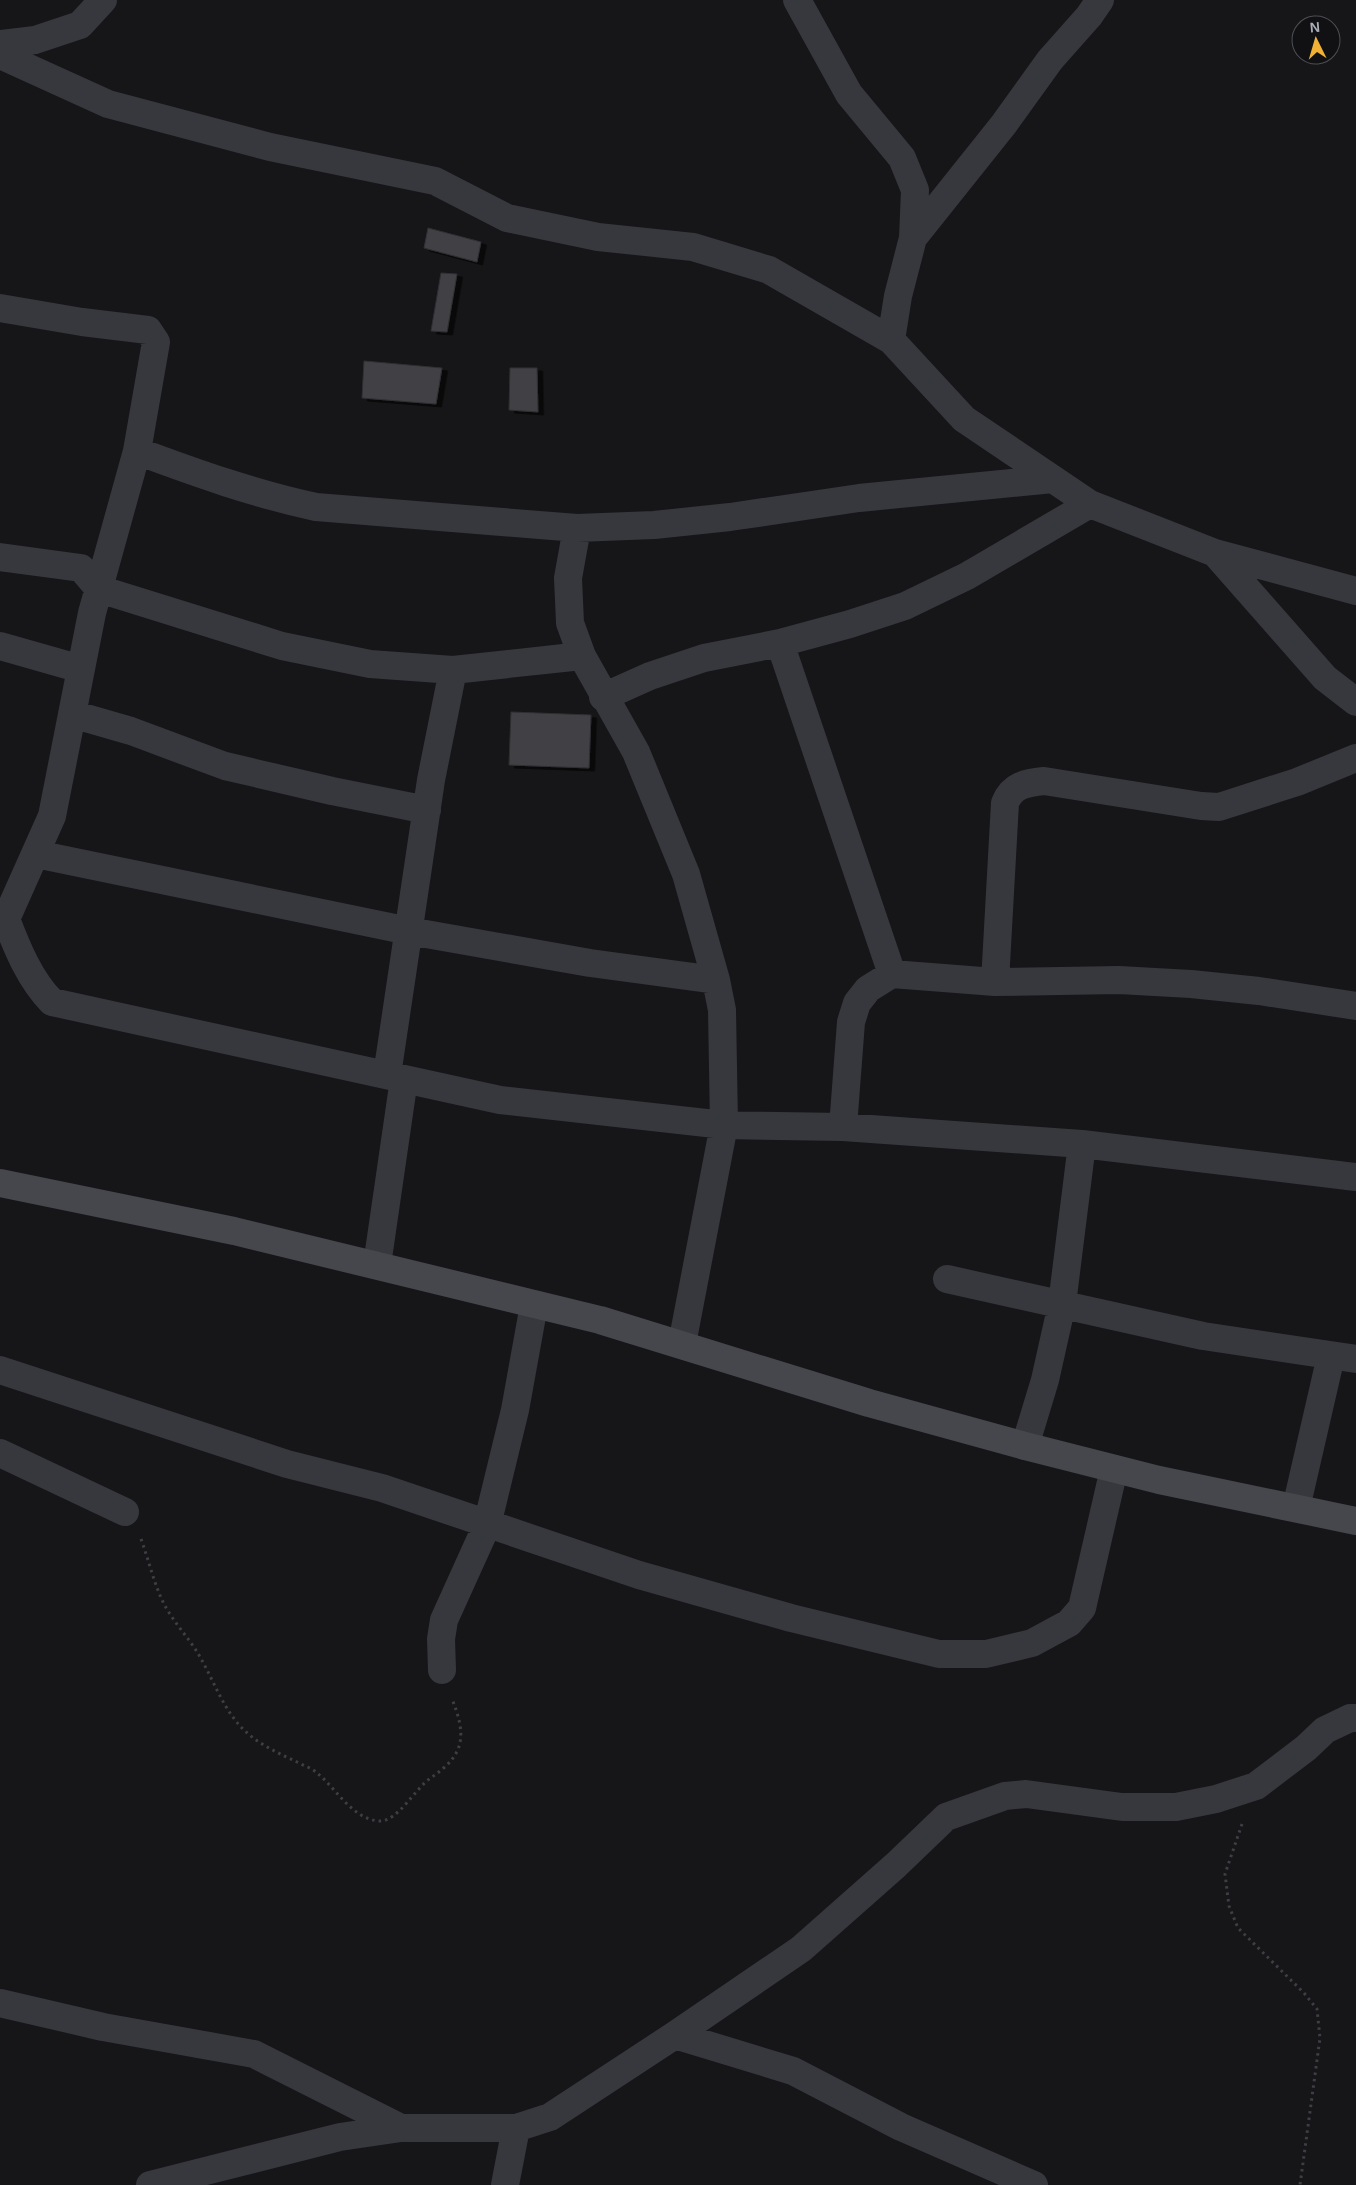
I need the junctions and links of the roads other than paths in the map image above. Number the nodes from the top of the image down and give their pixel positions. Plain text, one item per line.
1 (103, 0) edge
2 (797, 0) edge
3 (1100, 0) edge
4 (0, 44) edge
5 (0, 55) edge
6 (912, 238) junction
7 (0, 308) edge
8 (891, 340) junction
9 (137, 451) junction
10 (1054, 479) junction
11 (1090, 504) junction
12 (577, 528) junction
13 (1215, 553) junction
14 (0, 557) edge
15 (99, 589) junction
16 (1356, 590) edge
17 (780, 644) junction
18 (0, 646) edge
19 (582, 656) junction
20 (81, 669) junction
21 (453, 670) junction
22 (603, 697) junction
23 (1356, 702) edge
24 (72, 714) junction
25 (1356, 758) edge
26 (427, 810) junction
27 (36, 854) junction
28 (3, 918) edge
29 (409, 931) junction
30 (892, 974) junction
31 (716, 980) junction
32 (995, 982) junction
33 (1356, 1006) edge
34 (395, 1077) junction
35 (724, 1125) junction
36 (843, 1127) junction
37 (1082, 1144) junction
38 (1356, 1178) edge
39 (0, 1182) edge
40 (378, 1265) junction
41 (946, 1279) dead end
42 (1062, 1304) junction
43 (534, 1305) junction
44 (682, 1344) junction
45 (1344, 1357) edge
46 (0, 1370) edge
47 (1025, 1446) junction
48 (0, 1453) edge
49 (1114, 1469) junction
50 (1296, 1508) junction
51 (124, 1512) road end
52 (1356, 1521) edge
53 (486, 1525) junction
54 (442, 1670) road end
55 (1356, 1718) edge
56 (0, 2003) edge
57 (675, 2036) junction
58 (401, 2128) junction
59 (516, 2128) junction
60 (150, 2185) edge
61 (505, 2185) edge
62 (1034, 2185) edge

1 - 4 street
2 - 6 street
3 - 6 street
5 - 8 street
6 - 8 street
7 - 9 street
8 - 10 street
9 - 12 street
9 - 15 street
10 - 11 street
10 - 12 street
11 - 13 street
11 - 17 street
12 - 19 street
13 - 16 street
13 - 23 street
14 - 15 street
15 - 20 street
15 - 21 street
17 - 22 street
17 - 30 street
18 - 20 street
19 - 21 street
19 - 22 street
20 - 24 street
21 - 26 street
22 - 31 street
24 - 26 street
24 - 27 street
25 - 32 street
26 - 29 street
27 - 28 street
27 - 29 street
28 - 34 street
29 - 31 street
29 - 34 street
30 - 32 street
30 - 36 street
31 - 35 street
32 - 33 street
34 - 35 street
34 - 40 street
35 - 36 street
35 - 44 street
36 - 37 street
37 - 38 street
37 - 42 street
39 - 40 street
40 - 43 street
41 - 42 street
42 - 45 street
42 - 47 street
43 - 44 street
43 - 53 street
44 - 47 street
45 - 50 street
46 - 53 street
47 - 49 street
48 - 51 street
49 - 50 street
49 - 53 street
50 - 52 street
53 - 54 street
55 - 57 street
56 - 58 street
57 - 59 street
57 - 62 street
58 - 59 street
58 - 60 street
59 - 61 street

